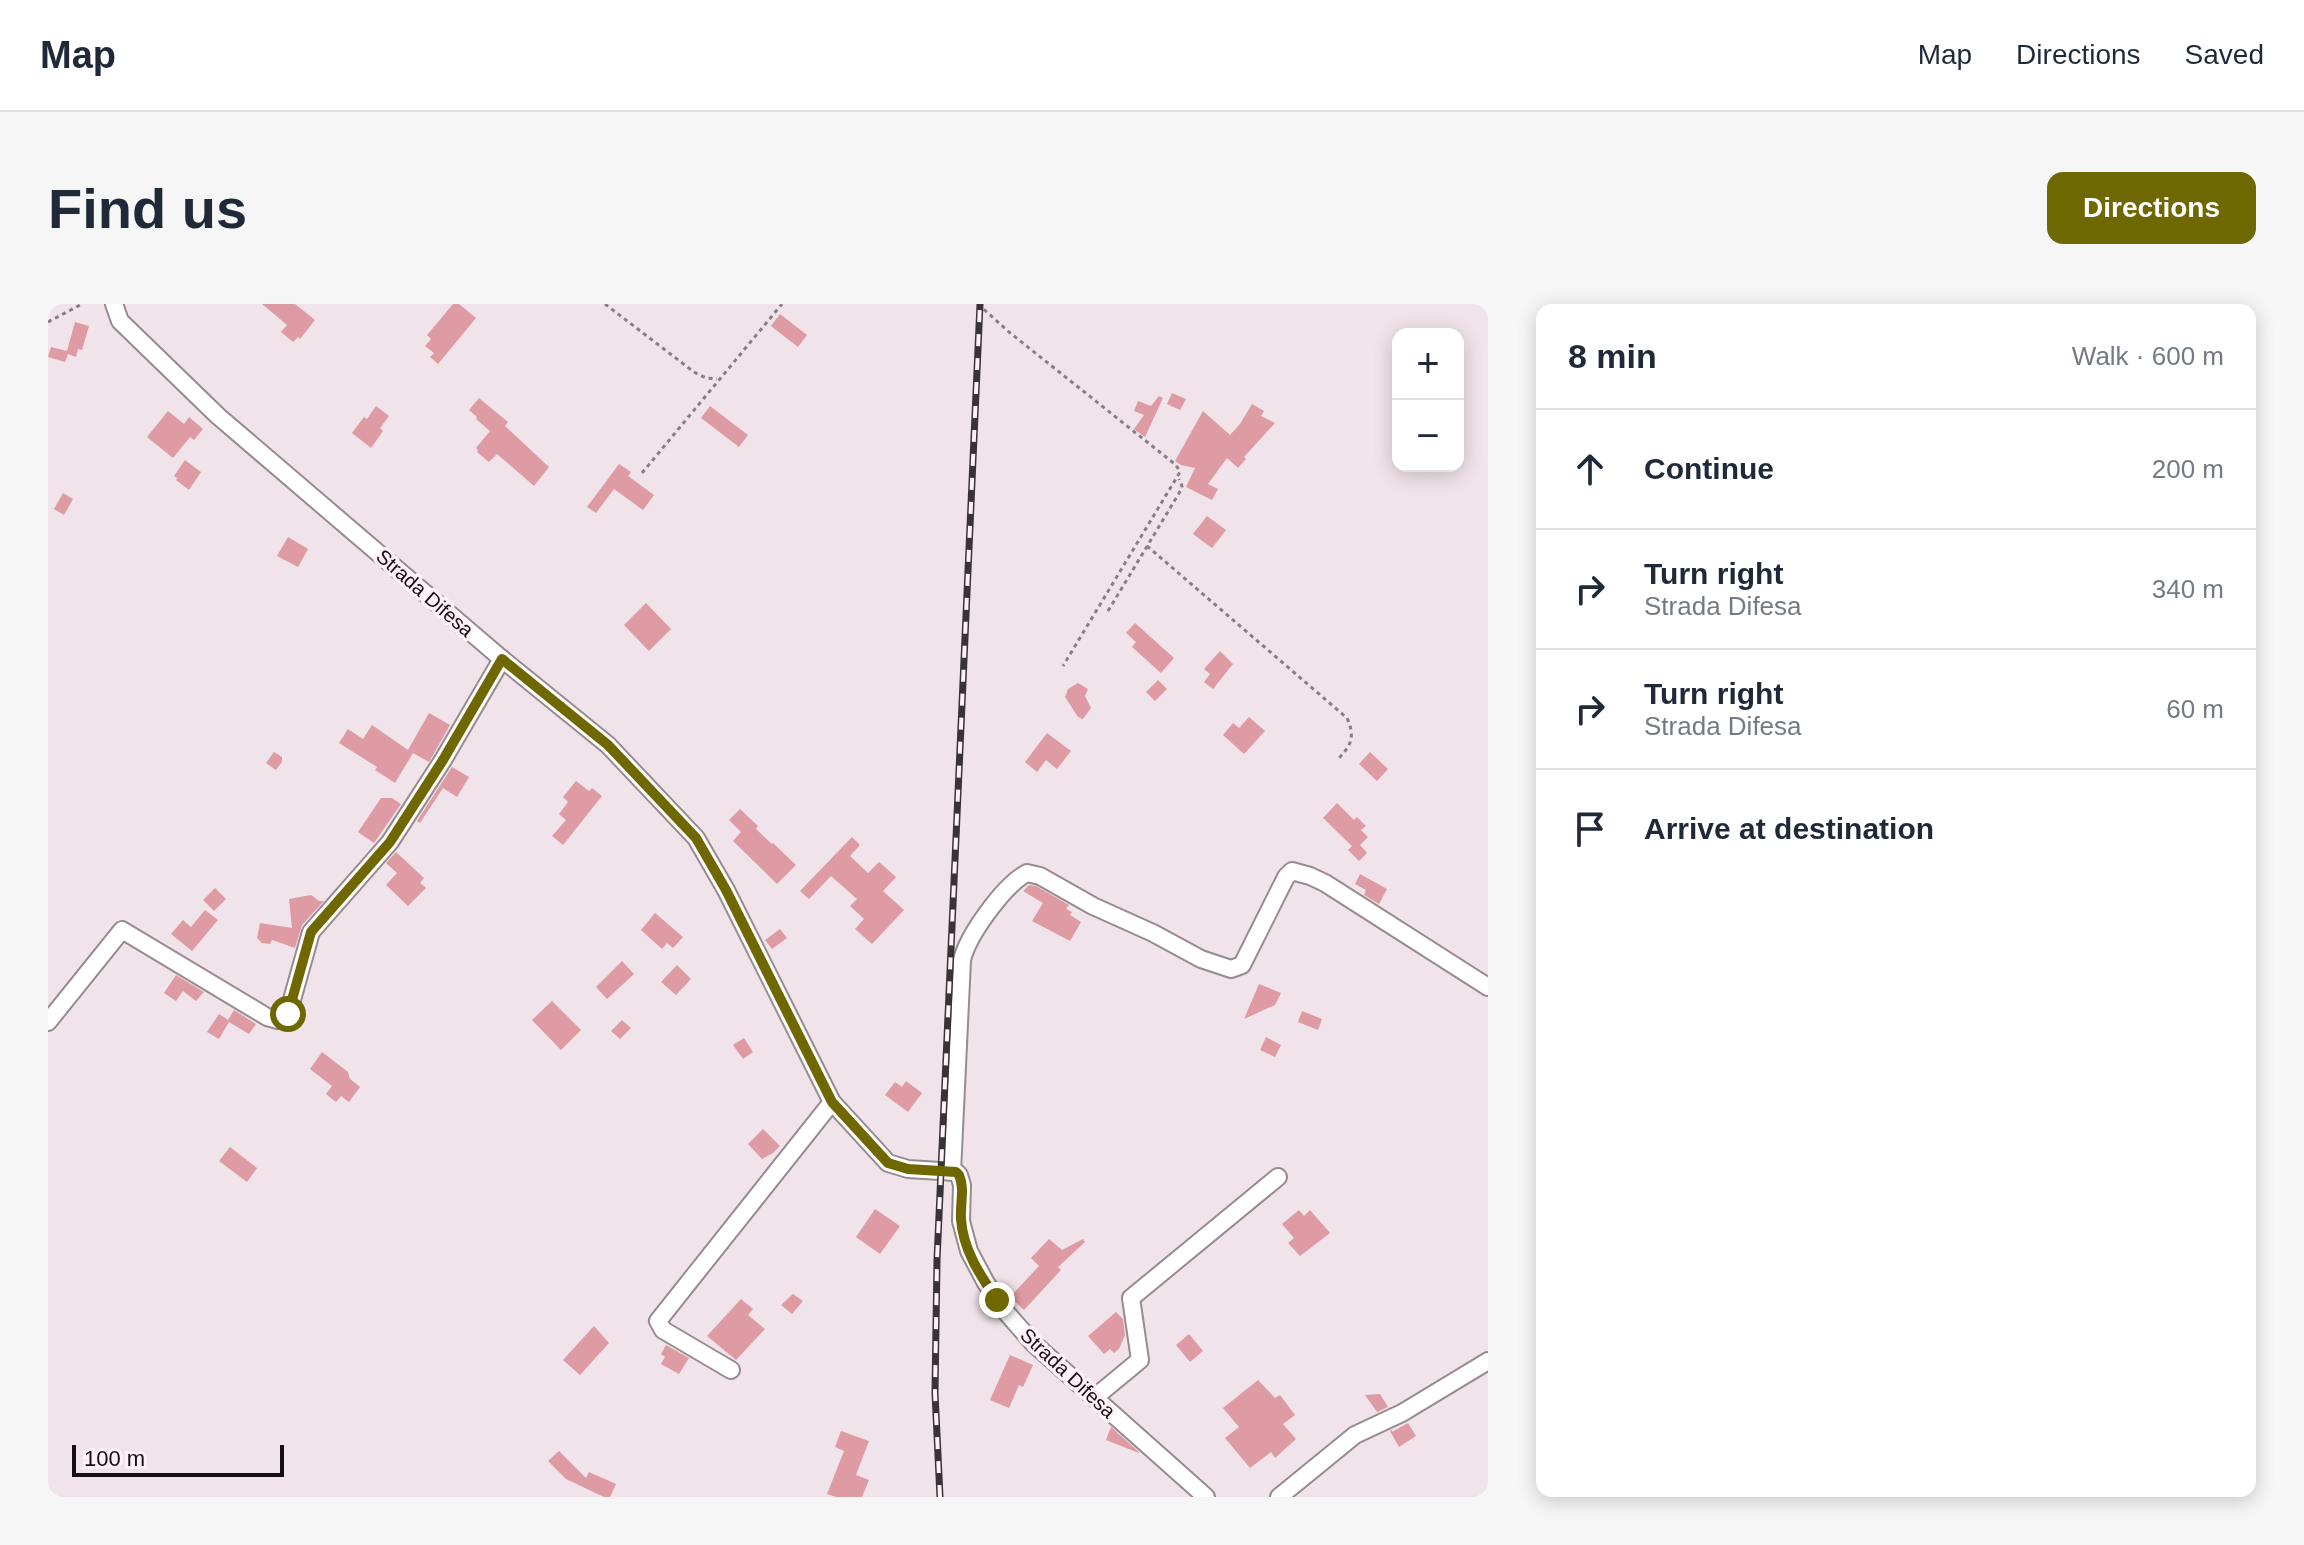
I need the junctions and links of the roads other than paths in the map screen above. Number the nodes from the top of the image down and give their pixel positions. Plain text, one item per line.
1 (114, 304) edge
2 (502, 659) junction
3 (1488, 987) edge
4 (48, 1022) edge
5 (832, 1102) junction
6 (952, 1172) junction
7 (1278, 1177) dead end
8 (1488, 1361) edge
9 (731, 1370) dead end
10 (1094, 1398) junction
11 (1206, 1497) edge
12 (1279, 1497) edge

1 - 2 street, Strada Difesa
2 - 4 street
2 - 5 street, Strada Difesa
3 - 6 street
5 - 6 street, Strada Difesa
5 - 9 street
6 - 10 street, Strada Difesa
7 - 10 street
8 - 12 street
10 - 11 street, Strada Difesa

